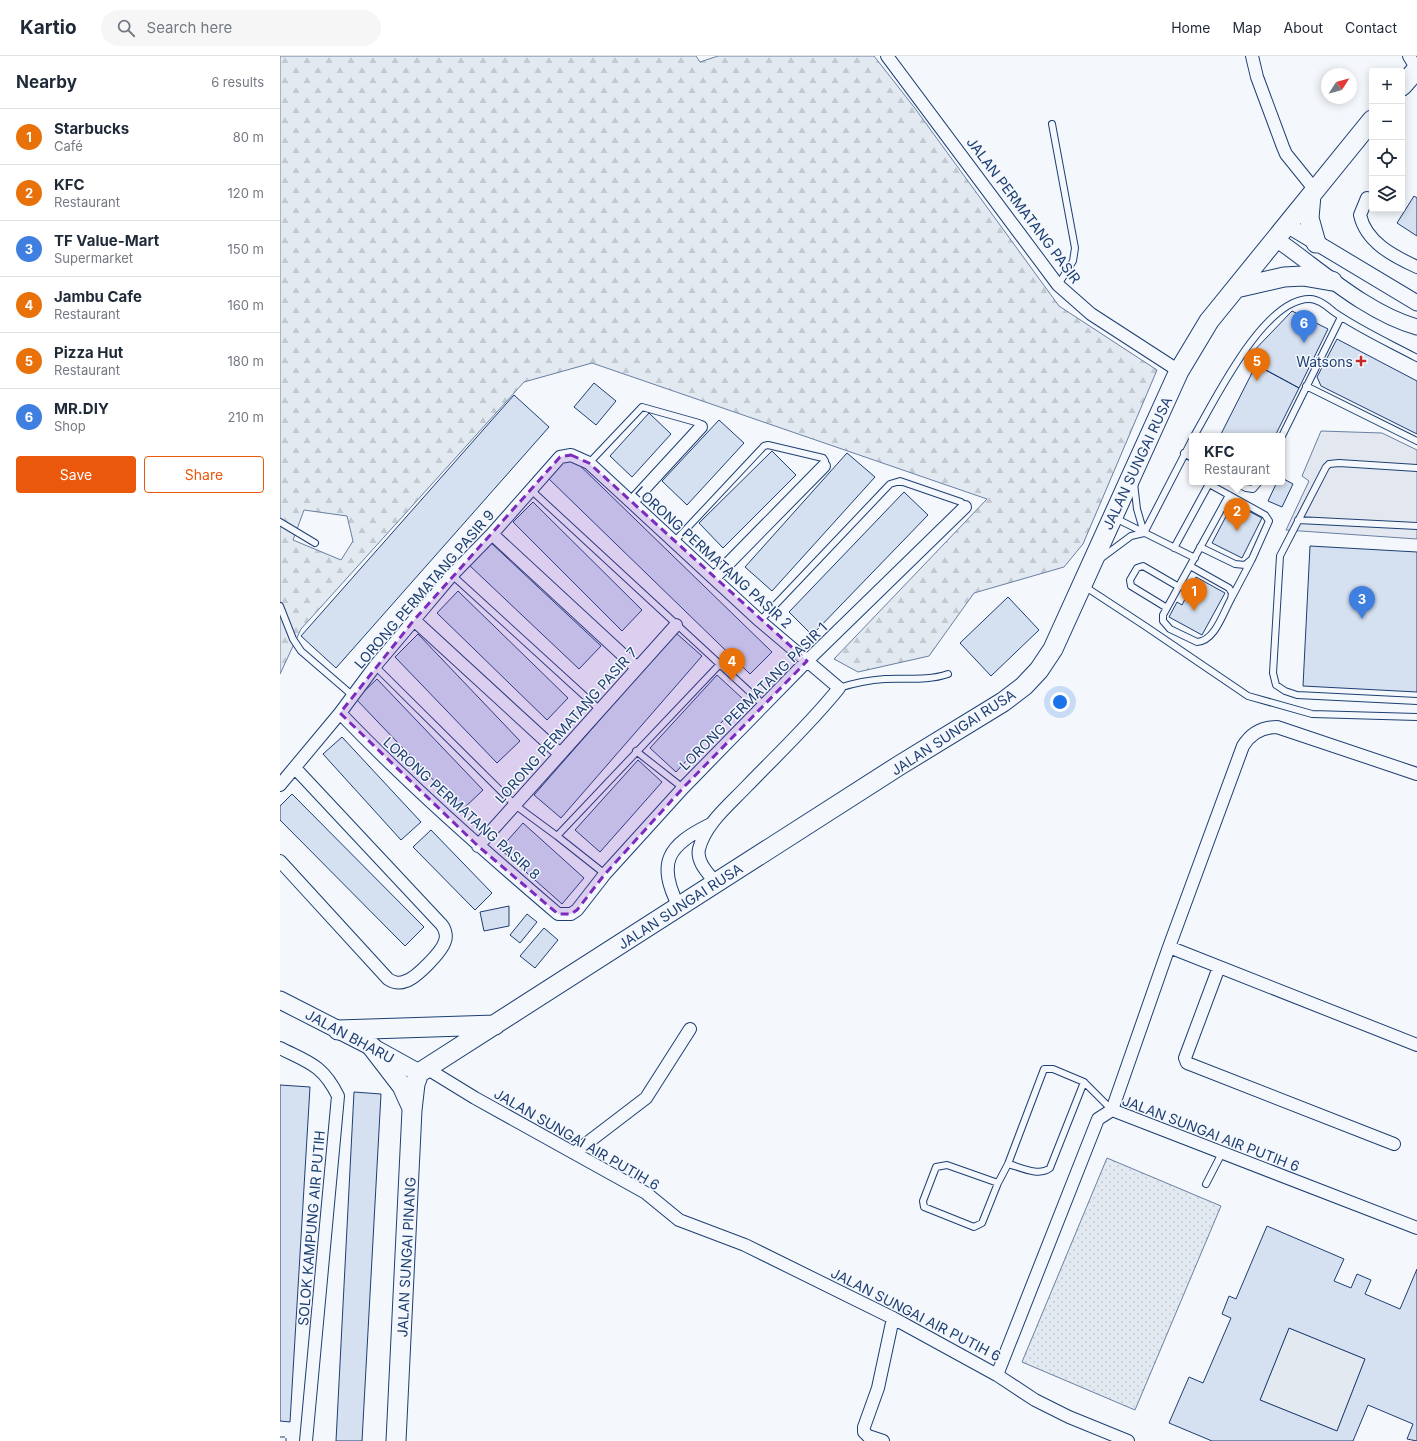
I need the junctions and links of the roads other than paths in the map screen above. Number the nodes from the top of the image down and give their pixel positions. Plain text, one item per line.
1 (887, 56) edge
2 (1252, 56) edge
3 (1409, 56) edge
4 (1417, 69) edge
5 (1405, 83) edge
6 (1052, 124) dead end
7 (1369, 124) edge
8 (1313, 193) junction
9 (1367, 198) dead end
10 (1281, 232) junction
11 (1316, 243) junction
12 (1417, 267) edge
13 (1332, 281) junction
14 (1058, 284) junction
15 (1236, 288) junction
16 (1417, 303) edge
17 (1341, 317) junction
18 (1417, 327) edge
19 (1417, 358) edge
20 (1179, 371) junction
21 (1306, 386) junction
22 (701, 427) joint
23 (1196, 433) edge
24 (1283, 433) edge
25 (1417, 440) edge
26 (1189, 445) edge
27 (1184, 453) junction
28 (566, 455) joint
29 (1189, 456) edge
30 (588, 463) junction
31 (824, 466) joint
32 (1417, 468) edge
33 (1132, 472) junction
34 (1208, 485) edge
35 (1212, 485) edge
36 (1240, 485) edge
37 (1256, 485) edge
38 (531, 490) junction
39 (1229, 495) junction
40 (632, 502) junction
41 (965, 508) joint
42 (1112, 517) junction
43 (1298, 520) junction
44 (280, 522) edge
45 (1417, 526) edge
46 (1144, 533) junction
47 (492, 534) junction
48 (674, 542) junction
49 (315, 543) dead end
50 (1174, 548) junction
51 (1200, 548) junction
52 (1195, 558) junction
53 (1252, 560) junction
54 (1190, 566) junction
55 (452, 576) junction
56 (1085, 576) junction
57 (714, 578) junction
58 (1179, 587) junction
59 (1231, 599) junction
60 (280, 606) edge
61 (1167, 608) junction
62 (414, 620) junction
63 (760, 621) junction
64 (676, 625) junction
65 (807, 661) junction
66 (720, 664) junction
67 (375, 666) junction
68 (637, 668) junction
69 (948, 674) dead end
70 (839, 688) junction
71 (352, 695) junction
72 (1417, 701) edge
73 (764, 705) junction
74 (600, 710) junction
75 (340, 713) junction
76 (1417, 717) edge
77 (636, 751) junction
78 (560, 754) junction
79 (295, 768) junction
80 (1417, 774) edge
81 (280, 786) edge
82 (683, 788) junction
83 (515, 805) junction
84 (711, 824) junction
85 (557, 836) junction
86 (478, 846) junction
87 (280, 861) edge
88 (605, 874) junction
89 (716, 883) junction
90 (679, 907) junction
91 (571, 914) joint
92 (1169, 947) junction
93 (1219, 967) junction
94 (280, 1000) edge
95 (496, 1025) junction
96 (690, 1029) dead end
97 (338, 1030) junction
98 (1417, 1045) edge
99 (372, 1047) junction
100 (280, 1048) edge
101 (423, 1071) junction
102 (1084, 1082) junction
103 (412, 1110) junction
104 (1112, 1110) junction
105 (1394, 1144) dead end
106 (574, 1153) junction
107 (1222, 1153) junction
108 (1008, 1164) junction
109 (998, 1183) junction
110 (1206, 1184) dead end
111 (1417, 1228) edge
112 (893, 1318) junction
113 (997, 1375) junction
114 (306, 1441) edge
115 (396, 1441) edge
116 (883, 1441) edge
117 (1128, 1441) edge

1 - 14 street, JALAN PERMATANG PASIR
2 - 8 street
3 - 4 street
4 - 5 main road
6 - 14 lane
7 - 8 main road, JALAN SUNGAI RUSA
8 - 10 main road, JALAN SUNGAI RUSA
8 - 11 main road
9 - 12 street
10 - 11 street
10 - 13 street
10 - 15 main road, JALAN SUNGAI RUSA
11 - 16 street
13 - 15 main road
13 - 18 street
14 - 20 street, JALAN PERMATANG PASIR
15 - 20 main road, JALAN SUNGAI RUSA
17 - 19 lane
17 - 21 lane
17 - 23 lane
20 - 33 main road, JALAN SUNGAI RUSA
21 - 24 lane
21 - 25 lane
22 - 30 lane
22 - 40 street
26 - 27 lane
27 - 29 lane
27 - 46 lane
28 - 30 street, LORONG PERMATANG PASIR 2
28 - 38 street, LORONG PERMATANG PASIR 9
30 - 40 street, LORONG PERMATANG PASIR 2
31 - 48 lane
31 - 57 street
32 - 43 lane
33 - 42 main road, JALAN SUNGAI RUSA
33 - 46 lane
34 - 50 lane
35 - 39 lane
36 - 37 lane
38 - 47 street, LORONG PERMATANG PASIR 9
38 - 64 lane
39 - 51 lane
39 - 53 lane
40 - 48 street, LORONG PERMATANG PASIR 2
41 - 63 lane
41 - 65 street, LORONG PERMATANG PASIR 1
42 - 46 lane
42 - 56 main road, JALAN SUNGAI RUSA
43 - 45 lane
43 - 72 lane
44 - 49 lane
46 - 50 lane
46 - 56 lane
47 - 55 street, LORONG PERMATANG PASIR 9
47 - 68 street
48 - 57 street, LORONG PERMATANG PASIR 2
50 - 52 lane
51 - 52 lane
51 - 53 lane
52 - 54 lane
53 - 59 lane
54 - 58 lane
54 - 59 lane
55 - 62 street, LORONG PERMATANG PASIR 9
55 - 74 lane
56 - 76 lane
56 - 89 main road, JALAN SUNGAI RUSA
57 - 63 street, LORONG PERMATANG PASIR 2
58 - 61 lane
58 - 61 lane
59 - 61 lane
60 - 71 lane
62 - 67 street, LORONG PERMATANG PASIR 9
62 - 78 street
63 - 65 street, LORONG PERMATANG PASIR 2
64 - 66 lane
64 - 68 street, LORONG PERMATANG PASIR 7
65 - 70 street, LORONG PERMATANG PASIR 2
65 - 73 street, LORONG PERMATANG PASIR 1
66 - 73 lane
66 - 77 lane
67 - 71 street, LORONG PERMATANG PASIR 9
67 - 83 lane
68 - 74 street, LORONG PERMATANG PASIR 7
69 - 70 lane
70 - 84 street
71 - 75 street, LORONG PERMATANG PASIR 9
73 - 82 street, LORONG PERMATANG PASIR 1
74 - 78 street, LORONG PERMATANG PASIR 7
75 - 79 street, LORONG PERMATANG PASIR 9
75 - 86 street, LORONG PERMATANG PASIR 8
77 - 82 lane
77 - 85 lane
78 - 83 street, LORONG PERMATANG PASIR 7
79 - 81 street, LORONG PERMATANG PASIR 9
79 - 87 street
80 - 92 street
82 - 88 street, LORONG PERMATANG PASIR 1
83 - 85 lane
83 - 86 street, LORONG PERMATANG PASIR 7
84 - 89 street
84 - 90 street
85 - 88 lane
86 - 91 street, LORONG PERMATANG PASIR 8
88 - 91 street, LORONG PERMATANG PASIR 1
89 - 90 main road, JALAN SUNGAI RUSA
90 - 95 main road, JALAN SUNGAI RUSA
92 - 93 street
92 - 104 street
93 - 98 street
93 - 105 street
94 - 97 main road, JALAN BHARU
95 - 97 main road
95 - 101 main road, JALAN SUNGAI RUSA
96 - 106 street
97 - 99 main road, JALAN BHARU
99 - 101 main road, JALAN BHARU
99 - 103 main road
100 - 114 street, SOLOK KAMPUNG AIR PUTIH
101 - 103 main road, JALAN SUNGAI PINANG
101 - 106 street, JALAN SUNGAI AIR PUTIH 6
102 - 104 lane
102 - 108 lane
102 - 108 lane
103 - 115 main road, JALAN SUNGAI PINANG
104 - 107 street, JALAN SUNGAI AIR PUTIH 6
104 - 113 street, JALAN SUNGAI AIR PUTIH 6
106 - 112 street, JALAN SUNGAI AIR PUTIH 6
107 - 110 lane
107 - 111 street, JALAN SUNGAI AIR PUTIH 6
108 - 109 lane
109 - 109 lane
112 - 113 street, JALAN SUNGAI AIR PUTIH 6
112 - 116 street
113 - 117 street

